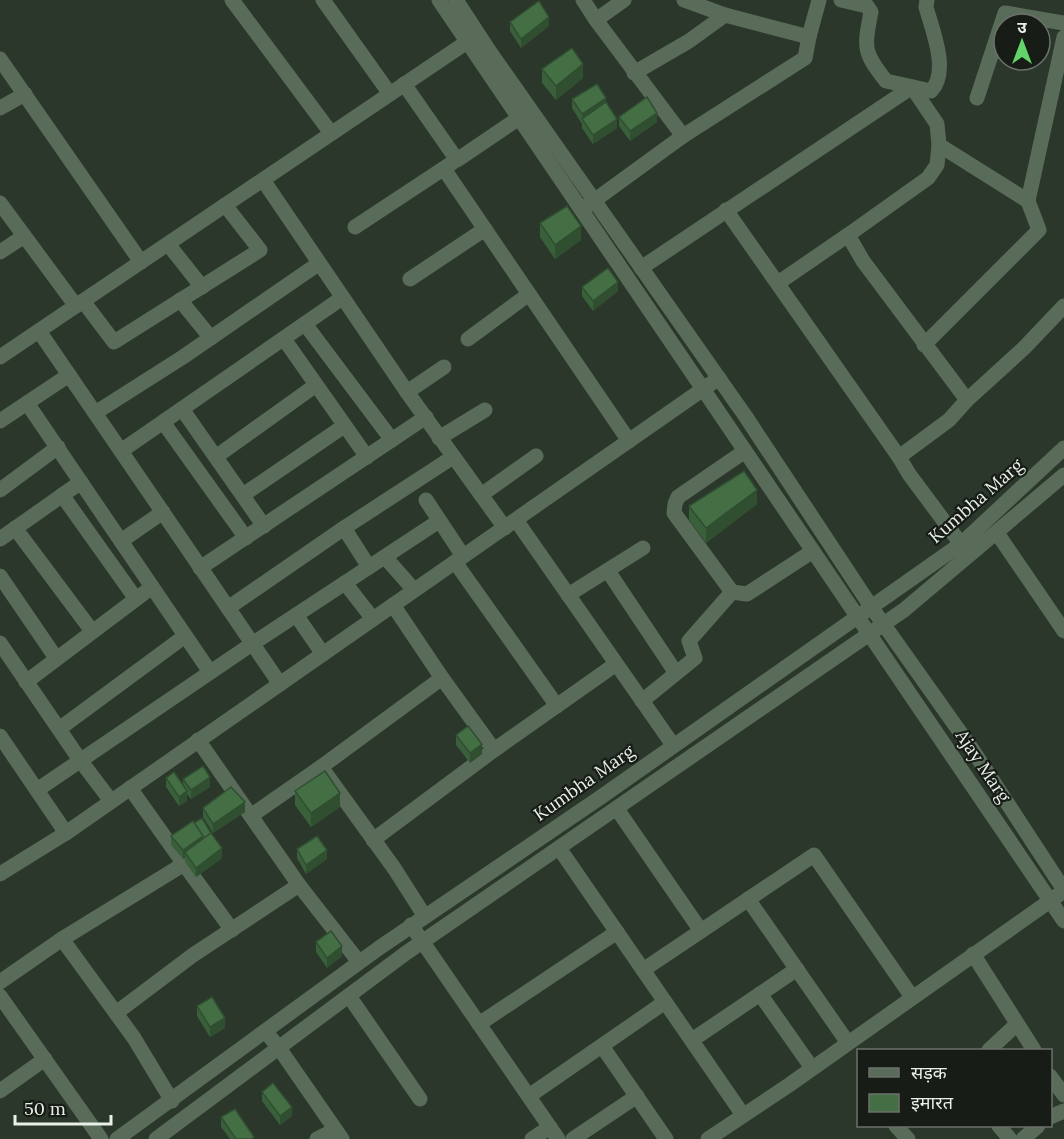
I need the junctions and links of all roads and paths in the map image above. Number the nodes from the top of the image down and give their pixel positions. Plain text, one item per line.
1 (232, 0) edge
2 (323, 0) edge
3 (439, 0) edge
4 (456, 0) edge
5 (583, 0) edge
6 (624, 0) edge
7 (684, 0) edge
8 (819, 0) edge
9 (841, 0) edge
10 (927, 0) edge
11 (707, 4) edge
12 (725, 15) junction
13 (596, 20) junction
14 (1064, 23) edge
15 (810, 37) junction
16 (1064, 37) edge
17 (467, 42) junction
18 (0, 58) edge
19 (634, 73) junction
20 (404, 84) junction
21 (912, 87) junction
22 (1059, 89) edge
23 (25, 94) junction
24 (390, 94) junction
25 (977, 98) dead end
26 (0, 108) edge
27 (519, 118) junction
28 (332, 133) junction
29 (683, 136) junction
30 (939, 145) junction
31 (450, 164) junction
32 (263, 180) junction
33 (1028, 201) junction
34 (0, 203) edge
35 (225, 205) junction
36 (588, 206) junction
37 (726, 210) junction
38 (355, 227) dead end
39 (485, 229) junction
40 (848, 235) junction
41 (23, 237) junction
42 (168, 244) junction
43 (0, 252) edge
44 (141, 262) junction
45 (318, 264) junction
46 (641, 268) junction
47 (410, 279) dead end
48 (778, 283) junction
49 (201, 287) junction
50 (529, 294) junction
51 (342, 298) junction
52 (180, 300) junction
53 (79, 304) junction
54 (1064, 306) edge
55 (305, 324) junction
56 (39, 331) junction
57 (211, 338) junction
58 (284, 339) junction
59 (468, 339) dead end
60 (924, 345) junction
61 (0, 357) edge
62 (444, 367) dead end
63 (69, 375) junction
64 (718, 378) junction
65 (316, 385) junction
66 (703, 389) junction
67 (407, 392) junction
68 (967, 400) junction
69 (27, 403) junction
70 (182, 409) junction
71 (484, 410) dead end
72 (95, 413) junction
73 (426, 417) junction
74 (0, 421) edge
75 (163, 422) junction
76 (344, 426) junction
77 (439, 438) junction
78 (392, 440) junction
79 (629, 441) junction
80 (57, 447) junction
81 (1064, 448) edge
82 (121, 451) junction
83 (745, 451) junction
84 (217, 456) junction
85 (536, 456) dead end
86 (367, 457) junction
87 (453, 457) junction
88 (898, 457) junction
89 (1064, 475) edge
90 (81, 482) junction
91 (0, 490) edge
92 (62, 495) junction
93 (243, 495) junction
94 (481, 495) junction
95 (426, 500) dead end
96 (162, 512) junction
97 (440, 521) junction
98 (510, 524) junction
99 (264, 526) junction
100 (15, 528) junction
101 (344, 528) junction
102 (997, 533) junction
103 (246, 538) junction
104 (0, 539) edge
105 (121, 541) junction
106 (961, 544) junction
107 (643, 548) dead end
108 (813, 551) junction
109 (385, 556) junction
110 (459, 559) junction
111 (369, 567) junction
112 (200, 568) junction
113 (608, 570) junction
114 (0, 576) edge
115 (345, 583) junction
116 (152, 587) junction
117 (414, 590) junction
118 (732, 592) junction
119 (568, 595) junction
120 (135, 599) junction
121 (393, 605) junction
122 (228, 608) junction
123 (872, 608) junction
124 (296, 615) junction
125 (857, 616) junction
126 (373, 619) junction
127 (883, 624) junction
128 (92, 631) junction
129 (1064, 631) edge
130 (869, 633) junction
131 (185, 636) junction
132 (0, 643) edge
133 (252, 644) junction
134 (323, 654) junction
135 (56, 658) junction
136 (616, 664) junction
137 (210, 672) junction
138 (676, 673) junction
139 (442, 678) junction
140 (26, 682) junction
141 (279, 684) junction
142 (642, 701) junction
143 (557, 706) junction
144 (59, 729) junction
145 (0, 736) edge
146 (198, 740) junction
147 (673, 745) junction
148 (494, 750) junction
149 (80, 760) junction
150 (321, 767) junction
151 (130, 788) junction
152 (37, 790) junction
153 (111, 801) junction
154 (617, 809) junction
155 (252, 815) junction
156 (66, 832) junction
157 (374, 840) junction
158 (559, 848) junction
159 (184, 864) junction
160 (0, 874) edge
161 (1062, 882) edge
162 (299, 885) junction
163 (1046, 894) junction
164 (748, 899) junction
165 (424, 915) junction
166 (1064, 921) edge
167 (411, 925) junction
168 (232, 930) junction
169 (701, 931) junction
170 (617, 932) junction
171 (62, 939) junction
172 (422, 941) junction
173 (973, 954) junction
174 (359, 963) junction
175 (796, 969) junction
176 (643, 970) junction
177 (0, 982) edge
178 (760, 994) junction
179 (349, 996) junction
180 (912, 997) junction
181 (0, 998) edge
182 (666, 1002) junction
183 (116, 1013) junction
184 (479, 1024) junction
185 (1017, 1024) junction
186 (266, 1032) junction
187 (692, 1040) junction
188 (848, 1043) junction
189 (602, 1046) junction
190 (279, 1048) junction
191 (990, 1049) edge
192 (1033, 1049) edge
193 (45, 1059) junction
194 (812, 1068) junction
195 (1052, 1079) edge
196 (0, 1091) edge
197 (1064, 1095) edge
198 (529, 1096) junction
199 (637, 1096) junction
200 (420, 1099) dead end
201 (172, 1101) junction
202 (743, 1115) junction
203 (898, 1127) edge
204 (1001, 1127) edge
205 (1036, 1127) edge
206 (554, 1133) edge
207 (339, 1134) edge
208 (101, 1139) edge
209 (117, 1139) edge
210 (156, 1139) edge
211 (317, 1139) edge
212 (531, 1139) edge
213 (573, 1139) edge
214 (666, 1139) edge
215 (708, 1139) edge
216 (908, 1139) edge
217 (1010, 1139) edge
218 (1023, 1139) edge

1 - 28 street
2 - 24 street
3 - 17 street
4 - 36 street
5 - 13 street
6 - 13 street
7 - 11 street
8 - 15 street
9 - 21 street
10 - 21 street
11 - 12 street
12 - 15 street
12 - 19 street
13 - 19 street
14 - 25 street
15 - 29 street
16 - 22 street
17 - 20 street
17 - 27 street
18 - 23 street
19 - 29 street
20 - 24 street
20 - 31 street
21 - 30 street
21 - 37 street
22 - 33 street
23 - 26 street
23 - 44 street
24 - 28 street
27 - 31 street
27 - 36 street
28 - 32 street
29 - 36 street
30 - 33 street
30 - 40 street
31 - 38 street
31 - 39 street
32 - 35 street
32 - 45 street
33 - 60 street
34 - 41 street
35 - 42 street
35 - 49 street
36 - 46 street, Ajay Marg
36 - 66 street, Ajay Marg
37 - 46 street
37 - 48 street
39 - 47 street
39 - 50 street
40 - 48 street
40 - 60 street
41 - 43 street
41 - 53 street
42 - 44 street
42 - 49 street
44 - 53 street
45 - 51 street
45 - 57 street
46 - 64 street, Ajay Marg
48 - 88 street
49 - 52 street
50 - 59 street
50 - 79 street
51 - 55 street
51 - 67 street
52 - 53 street
52 - 57 street
53 - 56 street
54 - 68 street
55 - 58 street
55 - 78 street
56 - 61 street
56 - 63 street
57 - 72 street
58 - 65 street
58 - 70 street
60 - 68 street
62 - 67 street
63 - 69 street
63 - 72 street
64 - 66 street
64 - 123 street, Ajay Marg
65 - 76 street
65 - 84 street
66 - 79 street
66 - 83 street, Ajay Marg
67 - 73 street
68 - 88 street
69 - 74 street
69 - 80 street
70 - 75 street
70 - 84 street
71 - 77 street
72 - 82 street
73 - 77 street
73 - 78 street
75 - 82 street
75 - 103 street
76 - 86 street
76 - 93 street
77 - 87 street
78 - 86 street
79 - 98 street
80 - 90 street
80 - 91 street
81 - 106 street, Kumbha Marg
82 - 96 street
83 - 108 street, Ajay Marg
83 - 118 street
84 - 93 street
85 - 94 street
86 - 99 street
87 - 94 street
87 - 101 street
88 - 106 street
89 - 102 street, Kumbha Marg
90 - 92 street
90 - 105 street
92 - 100 street
92 - 120 street
93 - 99 street
94 - 98 street
95 - 97 street
96 - 105 street
96 - 112 street
97 - 109 street
97 - 110 street
98 - 110 street
98 - 119 street
99 - 103 street
100 - 104 street
100 - 128 street
101 - 111 street
101 - 122 street
102 - 127 street, Kumbha Marg
102 - 129 street
103 - 112 street
105 - 116 street
106 - 123 street, Kumbha Marg
107 - 113 street
108 - 118 street
108 - 125 street, Ajay Marg
109 - 111 street
109 - 117 street
110 - 117 street
110 - 143 street
111 - 115 street
112 - 122 street
113 - 119 street
113 - 138 street
114 - 135 street
115 - 124 street
115 - 126 street
116 - 120 street
116 - 131 street
117 - 121 street
118 - 138 street
119 - 136 street
120 - 128 street
121 - 126 street
121 - 139 street
122 - 133 street
123 - 125 street, Kumbha Marg
123 - 127 street, Ajay Marg
124 - 133 street
124 - 134 street
125 - 130 street, Ajay Marg
125 - 147 street, Kumbha Marg
126 - 134 street
127 - 130 street, Kumbha Marg
127 - 161 street, Ajay Marg
128 - 135 street
130 - 154 street, Kumbha Marg
130 - 163 street, Ajay Marg
131 - 137 street
131 - 144 street
132 - 140 street
133 - 137 street
133 - 141 street
134 - 141 street
135 - 140 street
136 - 142 street
136 - 143 street
137 - 149 street
138 - 142 street
139 - 148 street
139 - 150 street
140 - 144 street
141 - 146 street
142 - 147 street
143 - 148 street
144 - 149 street
145 - 152 street
146 - 151 street
146 - 155 street
147 - 165 street, Kumbha Marg
148 - 157 street
149 - 152 street
149 - 153 street
150 - 155 street
150 - 157 street
151 - 153 street
151 - 159 street
152 - 156 street
153 - 156 street
154 - 158 street, Kumbha Marg
154 - 169 street
155 - 162 street
156 - 160 street
157 - 165 street
158 - 170 street
158 - 172 street, Kumbha Marg
159 - 168 street
159 - 171 street
161 - 163 street
162 - 168 street
162 - 174 street
163 - 166 street, Ajay Marg
163 - 173 street
164 - 169 street
164 - 175 street
164 - 180 street
165 - 167 street, Kumbha Marg
167 - 172 street
167 - 174 street, Kumbha Marg
168 - 183 street
169 - 176 street
170 - 176 street
170 - 184 street
171 - 177 street
171 - 183 street
172 - 179 street, Kumbha Marg
172 - 184 street
173 - 180 street
173 - 185 street
174 - 186 street, Kumbha Marg
175 - 178 street
175 - 188 street
176 - 182 street
178 - 187 street
178 - 194 street
179 - 190 street, Kumbha Marg
179 - 200 street
180 - 188 street
181 - 193 street
182 - 187 street
182 - 189 street
183 - 201 street
184 - 198 street
185 - 191 street
185 - 192 street
186 - 190 street
186 - 201 street, Kumbha Marg
187 - 202 street
188 - 194 street
189 - 198 street
189 - 199 street
190 - 207 street
190 - 210 street, Kumbha Marg
193 - 196 street
193 - 208 street
194 - 202 street
195 - 197 street
198 - 206 street
199 - 213 street
199 - 214 street
201 - 209 street, Kumbha Marg
202 - 215 street
203 - 216 street
204 - 217 street
205 - 218 street
206 - 212 street
207 - 211 street

